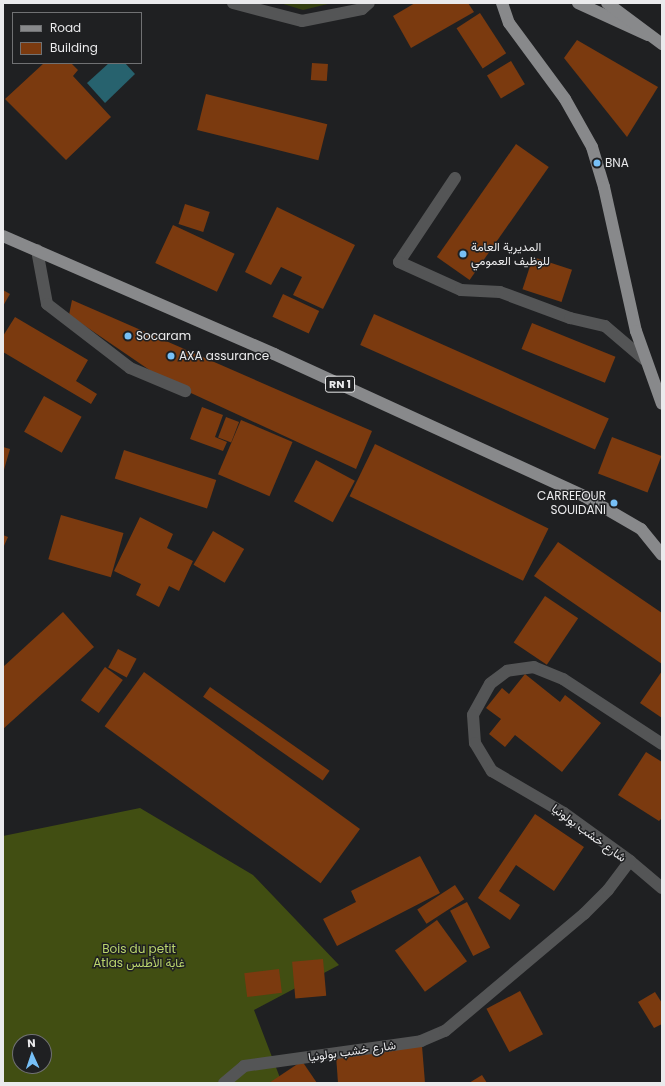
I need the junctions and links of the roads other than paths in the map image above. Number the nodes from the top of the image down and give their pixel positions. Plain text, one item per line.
1 (233, 3) edge
2 (369, 3) edge
3 (502, 3) edge
4 (578, 3) edge
5 (607, 3) edge
6 (618, 3) edge
7 (648, 35) junction
8 (662, 44) edge
9 (455, 178) dead end
10 (3, 236) edge
11 (37, 250) junction
12 (645, 360) junction
13 (185, 391) dead end
14 (662, 404) edge
15 (662, 555) edge
16 (662, 744) edge
17 (630, 861) junction
18 (662, 888) edge
19 (224, 1083) edge

1 - 2 street
3 - 12 main road
4 - 7 main road
5 - 7 main road
6 - 7 main road
7 - 8 main road
9 - 12 street
10 - 11 main road, RN 1
11 - 13 street
11 - 15 main road, RN 1
12 - 14 main road
16 - 17 street, شارع خشب بولونيا
17 - 18 street
17 - 19 street, شارع خشب بولونيا

